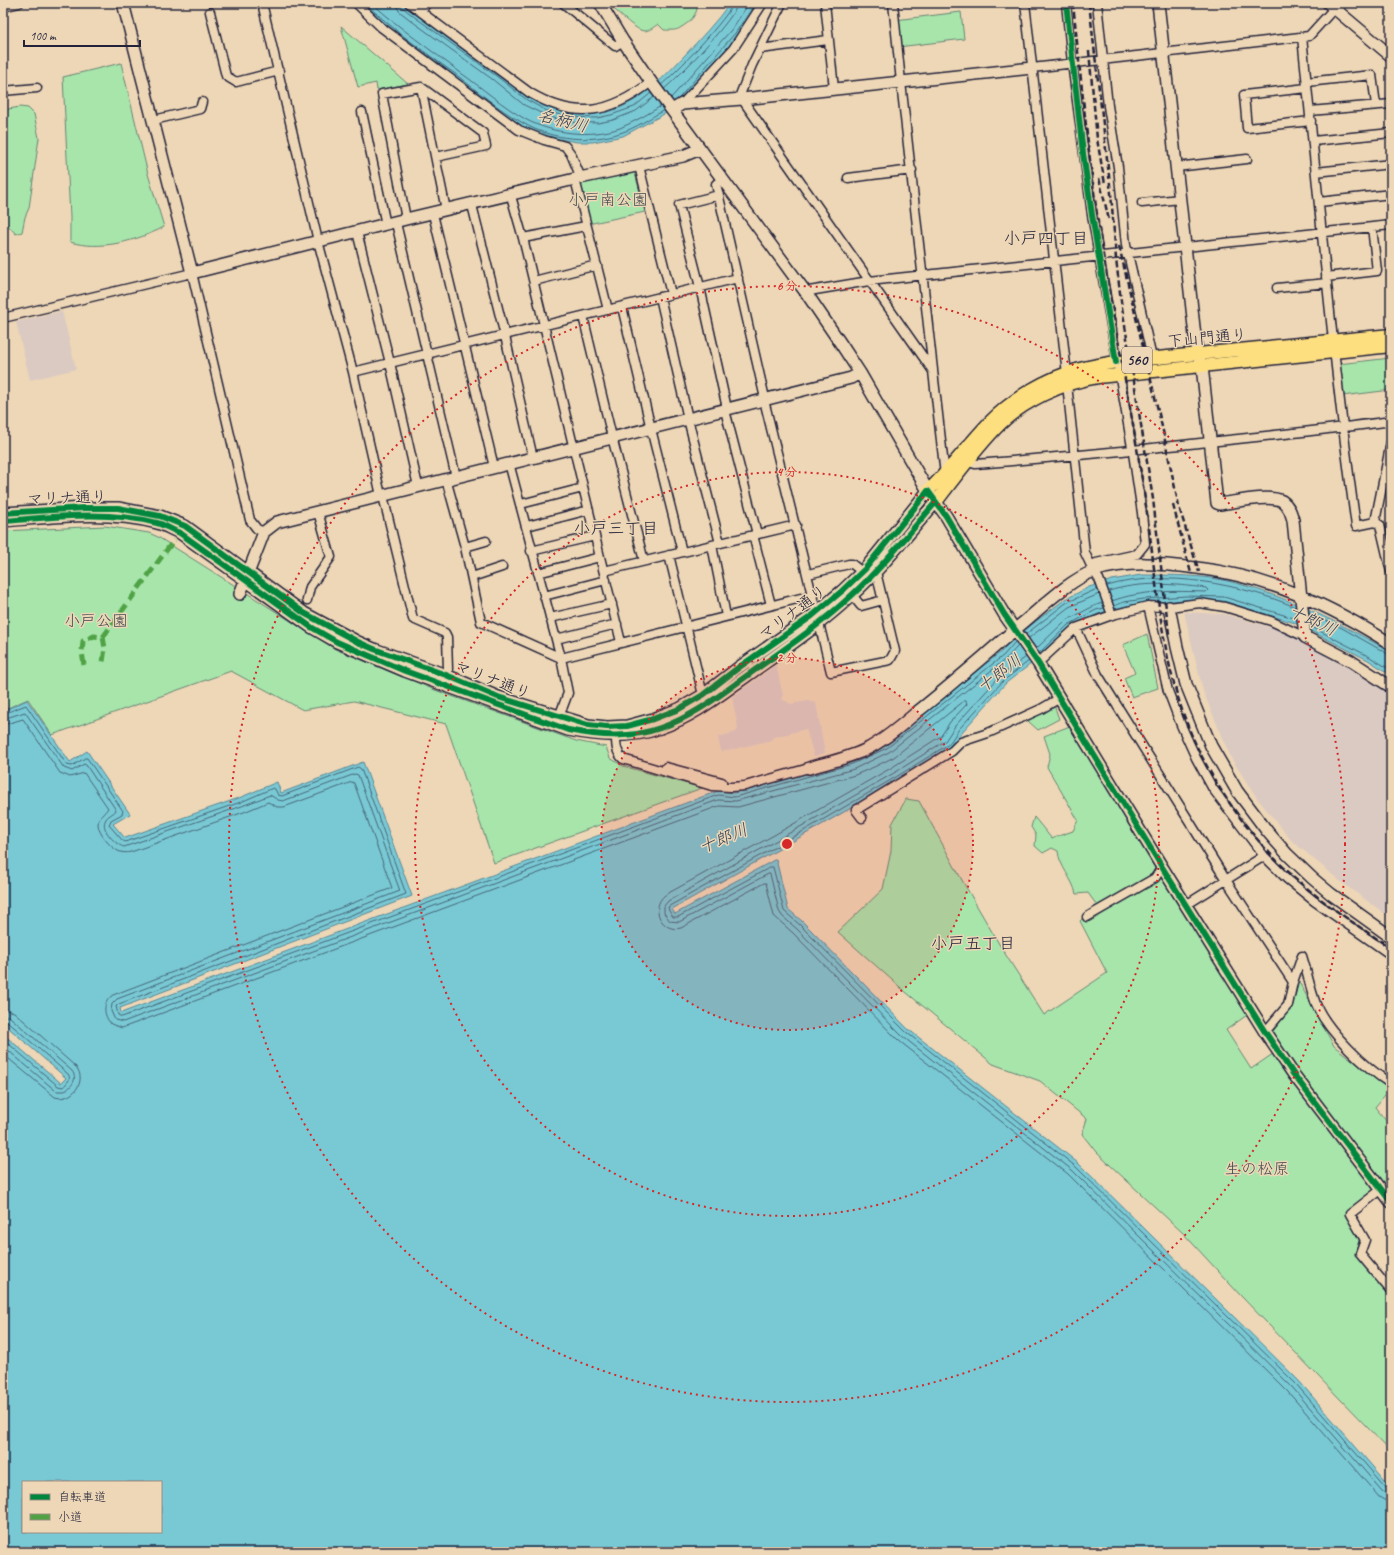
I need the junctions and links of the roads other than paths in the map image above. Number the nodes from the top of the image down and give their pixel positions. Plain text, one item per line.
1 (18, 3) edge
2 (123, 3) edge
3 (262, 3) edge
4 (356, 3) edge
5 (409, 3) edge
6 (427, 3) edge
7 (563, 3) edge
8 (600, 3) edge
9 (763, 3) edge
10 (782, 3) edge
11 (825, 3) edge
12 (894, 3) edge
13 (1025, 3) edge
14 (1066, 3) edge
15 (1097, 3) edge
16 (1158, 3) edge
17 (1333, 4) edge
18 (3, 7) edge
19 (421, 11) junction
20 (210, 12) dead end
21 (1302, 37) junction
22 (828, 40) junction
23 (623, 41) junction
24 (760, 49) junction
25 (1164, 54) junction
26 (1391, 56) edge
27 (1102, 60) junction
28 (1072, 64) junction
29 (1032, 68) junction
30 (278, 71) junction
31 (651, 82) junction
32 (901, 82) junction
33 (1307, 85) junction
34 (421, 87) junction
35 (37, 88) dead end
36 (3, 89) edge
37 (834, 89) junction
38 (742, 99) junction
39 (202, 102) dead end
40 (682, 104) junction
41 (1391, 104) edge
42 (1376, 105) junction
43 (672, 110) junction
44 (1310, 111) junction
45 (362, 112) dead end
46 (154, 120) junction
47 (1311, 121) junction
48 (1391, 133) edge
49 (1313, 141) junction
50 (700, 149) junction
51 (436, 157) junction
52 (1248, 159) dead end
53 (1391, 164) edge
54 (639, 166) junction
55 (1176, 167) junction
56 (912, 170) junction
57 (1316, 172) junction
58 (848, 178) dead end
59 (578, 179) junction
60 (722, 179) junction
61 (1391, 194) edge
62 (719, 195) junction
63 (511, 196) junction
64 (1180, 199) junction
65 (1319, 202) junction
66 (1142, 204) dead end
67 (472, 205) junction
68 (446, 210) junction
69 (433, 214) junction
70 (396, 222) junction
71 (1391, 225) edge
72 (586, 226) junction
73 (1372, 227) junction
74 (357, 232) junction
75 (1321, 233) junction
76 (523, 238) junction
77 (318, 241) junction
78 (1185, 248) junction
79 (1128, 253) junction
80 (1099, 256) junction
81 (1054, 261) junction
82 (597, 265) junction
83 (192, 273) junction
84 (922, 276) junction
85 (738, 278) junction
86 (1326, 280) junction
87 (534, 281) junction
88 (869, 281) junction
89 (700, 287) junction
90 (1277, 288) dead end
91 (672, 294) junction
92 (807, 294) junction
93 (660, 297) junction
94 (622, 307) junction
95 (608, 310) junction
96 (583, 316) junction
97 (3, 318) edge
98 (545, 326) junction
99 (505, 336) junction
100 (1391, 336) edge
101 (465, 345) junction
102 (1333, 346) junction
103 (1391, 346) edge
104 (1197, 354) junction
105 (426, 355) junction
106 (1152, 358) junction
107 (1116, 362) junction
108 (390, 363) junction
109 (1202, 366) junction
110 (933, 371) junction
111 (352, 372) junction
112 (860, 373) junction
113 (1118, 375) junction
114 (1067, 379) junction
115 (765, 399) junction
116 (726, 409) junction
117 (688, 418) junction
118 (1391, 421) edge
119 (650, 428) junction
120 (1342, 428) junction
121 (612, 438) junction
122 (1391, 442) edge
123 (1210, 443) junction
124 (574, 447) junction
125 (1132, 450) junction
126 (1075, 456) junction
127 (533, 458) junction
128 (968, 462) junction
129 (509, 463) junction
130 (494, 467) junction
131 (945, 475) junction
132 (451, 478) junction
133 (418, 486) junction
134 (583, 488) junction
135 (928, 491) junction
136 (382, 496) junction
137 (936, 502) junction
138 (521, 504) junction
139 (589, 510) junction
140 (318, 512) junction
141 (3, 513) edge
142 (3, 521) edge
143 (1375, 522) junction
144 (796, 525) junction
145 (527, 526) junction
146 (264, 532) junction
147 (755, 534) junction
148 (595, 536) junction
149 (486, 540) dead end
150 (1388, 543) edge
151 (716, 544) junction
152 (465, 547) junction
153 (532, 551) junction
154 (682, 552) junction
155 (669, 555) junction
156 (600, 557) junction
157 (644, 561) junction
158 (502, 567) dead end
159 (604, 571) junction
160 (862, 572) junction
161 (876, 572) junction
162 (1095, 572) junction
163 (1391, 572) edge
164 (538, 573) junction
165 (808, 574) junction
166 (246, 576) junction
167 (472, 577) junction
168 (606, 580) junction
169 (240, 594) dead end
170 (813, 595) junction
171 (852, 595) junction
172 (544, 596) junction
173 (1301, 598) junction
174 (307, 600) dead end
175 (883, 600) junction
176 (612, 604) junction
177 (771, 605) junction
178 (1148, 606) junction
179 (1169, 607) junction
180 (817, 612) junction
181 (1111, 612) junction
182 (726, 616) junction
183 (550, 618) junction
184 (819, 623) junction
185 (617, 624) junction
186 (687, 626) junction
187 (1076, 628) junction
188 (1016, 629) junction
189 (1305, 635) junction
190 (556, 639) junction
191 (622, 642) junction
192 (1391, 644) edge
193 (561, 658) junction
194 (1038, 662) junction
195 (446, 675) junction
196 (1391, 687) edge
197 (703, 696) junction
198 (1060, 698) junction
199 (559, 717) junction
200 (616, 736) junction
201 (809, 768) joint
202 (862, 818) dead end
203 (1264, 856) junction
204 (1162, 867) junction
205 (1226, 880) junction
206 (1186, 905) junction
207 (1087, 917) dead end
208 (1391, 937) edge
209 (1391, 955) edge
210 (1292, 982) junction
211 (1265, 1032) junction
212 (1391, 1084) edge
213 (1382, 1190) junction
214 (1391, 1202) edge
215 (1391, 1291) edge

1 - 18 street
2 - 46 street
3 - 30 street
4 - 59 street
5 - 19 street
6 - 19 street
7 - 23 street
8 - 23 street
9 - 40 street
10 - 24 street
11 - 22 street
12 - 32 street
13 - 29 street
14 - 28 street
15 - 27 street
16 - 25 street
17 - 21 street
17 - 26 street
19 - 31 street
20 - 30 street
21 - 25 street
21 - 33 street
22 - 24 street
22 - 37 street
23 - 31 street
24 - 38 street
25 - 27 street
25 - 55 street
27 - 28 street
27 - 79 street
28 - 29 street
28 - 80 street
29 - 32 street
29 - 81 street
30 - 77 street
31 - 43 street
32 - 37 street
32 - 56 street
33 - 42 street
33 - 44 street
33 - 47 street
34 - 51 street
34 - 51 street
34 - 70 street
35 - 36 street
37 - 38 street
38 - 40 street
38 - 88 street
39 - 46 street
40 - 43 street
41 - 42 street
42 - 44 street
43 - 50 street
44 - 47 street
45 - 70 street
46 - 83 street
47 - 49 street
48 - 49 street
49 - 57 street
50 - 54 street
50 - 60 street
51 - 68 street
52 - 55 street
53 - 57 street
54 - 59 street
54 - 91 street
55 - 64 street
56 - 58 street
56 - 84 street
57 - 65 street
59 - 63 street
59 - 72 street
60 - 62 street
60 - 92 street
61 - 65 street
62 - 85 street
62 - 89 street
63 - 67 street
63 - 76 street
64 - 66 street
64 - 78 street
65 - 75 street
67 - 68 street
67 - 99 street
68 - 69 street
69 - 70 street
69 - 101 street
70 - 74 street
70 - 105 street
71 - 73 street
72 - 76 street
72 - 82 street
73 - 75 street
73 - 86 street
74 - 77 street
74 - 108 street
75 - 78 street
75 - 86 street
76 - 87 street
77 - 83 street
77 - 111 street
78 - 79 street
78 - 104 street
79 - 80 street
79 - 106 street
80 - 81 street
80 - 107 street
81 - 84 street
81 - 114 street
82 - 87 street
82 - 95 street
83 - 97 street
83 - 146 street
84 - 88 street
84 - 110 street
85 - 89 street
85 - 115 street
86 - 90 street
86 - 102 street
87 - 98 street
88 - 92 street
88 - 110 street
89 - 91 street
89 - 116 street
91 - 93 street
92 - 112 street
93 - 94 street
93 - 117 street
94 - 95 street
94 - 119 street
95 - 96 street
96 - 98 street
96 - 121 street
98 - 99 street
98 - 124 street
99 - 101 street
99 - 127 street
100 - 102 main road, 下山門通り / 560
101 - 105 street
101 - 130 street
102 - 103 main road, 下山門通り / 560
102 - 104 main road, 下山門通り / 560
102 - 109 main road, 下山門通り / 560
102 - 120 street
104 - 106 main road, 下山門通り / 560
104 - 109 street
105 - 108 street
105 - 132 street
106 - 107 main road, 下山門通り / 560
107 - 113 street
107 - 114 main road, 下山門通り / 560
108 - 111 street
108 - 133 street
109 - 113 main road, 下山門通り / 560
109 - 123 street
110 - 131 street
111 - 136 street
112 - 115 street
112 - 135 street
113 - 114 main road, 下山門通り / 560
113 - 125 street
114 - 126 street
114 - 128 main road, 下山門通り / 560
114 - 131 main road, 下山門通り / 560
115 - 116 street
115 - 144 street
116 - 117 street
116 - 147 street
117 - 119 street
117 - 151 street
118 - 120 street
119 - 121 street
119 - 154 street
120 - 123 street
120 - 143 street
121 - 124 street
121 - 157 street
122 - 143 street
123 - 125 street
123 - 173 street
124 - 127 street
124 - 134 street
125 - 126 street
125 - 162 street
126 - 128 street
126 - 162 street
127 - 129 street
128 - 137 main road, 下山門通り / 560
129 - 130 street
129 - 138 street
130 - 132 street
131 - 135 main road, 下山門通り / 560
132 - 133 street
132 - 152 street
133 - 136 street
134 - 138 street
134 - 139 street
135 - 137 street
135 - 160 street, マリナ通り
136 - 140 street
136 - 195 street
137 - 161 street, マリナ通り
137 - 188 street
138 - 145 street
139 - 145 street
139 - 148 street
140 - 146 street
140 - 174 street
141 - 166 street, マリナ通り
142 - 166 street, マリナ通り
143 - 150 street
144 - 147 street
144 - 165 street
145 - 153 street
146 - 166 street
147 - 151 street
147 - 177 street
148 - 153 street
148 - 156 street
149 - 152 street
150 - 163 street
151 - 154 street
151 - 182 street
152 - 167 street
153 - 164 street
154 - 155 street
155 - 157 street
155 - 186 street
156 - 159 street
156 - 164 street
157 - 159 street
158 - 167 street
159 - 168 street
160 - 165 street
160 - 180 street, マリナ通り
161 - 171 street, マリナ通り
161 - 175 street
162 - 173 street
162 - 181 street
162 - 188 street
164 - 172 street
165 - 170 street
166 - 169 street
166 - 195 street, マリナ通り
166 - 200 street, マリナ通り
167 - 193 street
168 - 172 street
168 - 176 street
170 - 177 street
170 - 180 street
171 - 175 street
171 - 184 street, マリナ通り
172 - 183 street
173 - 189 street
173 - 192 street
175 - 184 street
176 - 183 street
176 - 185 street
177 - 182 street
178 - 179 street
178 - 181 street
178 - 203 street
179 - 189 street
179 - 208 street
180 - 184 street
180 - 197 street, マリナ通り
181 - 187 street
182 - 186 street
183 - 190 street
184 - 200 street, マリナ通り
185 - 190 street
185 - 191 street
186 - 191 street
186 - 197 street
187 - 194 street
187 - 205 street
188 - 194 street
188 - 201 street
189 - 196 street
190 - 193 street
191 - 193 street
193 - 199 street
194 - 198 street
195 - 199 street, マリナ通り
197 - 199 street, マリナ通り
198 - 202 street
198 - 204 street
200 - 201 street
203 - 205 street
203 - 209 street
204 - 206 street
204 - 207 street
205 - 206 street
205 - 210 street
206 - 211 street
210 - 211 street
210 - 212 street
211 - 213 street
213 - 214 street
213 - 215 street

